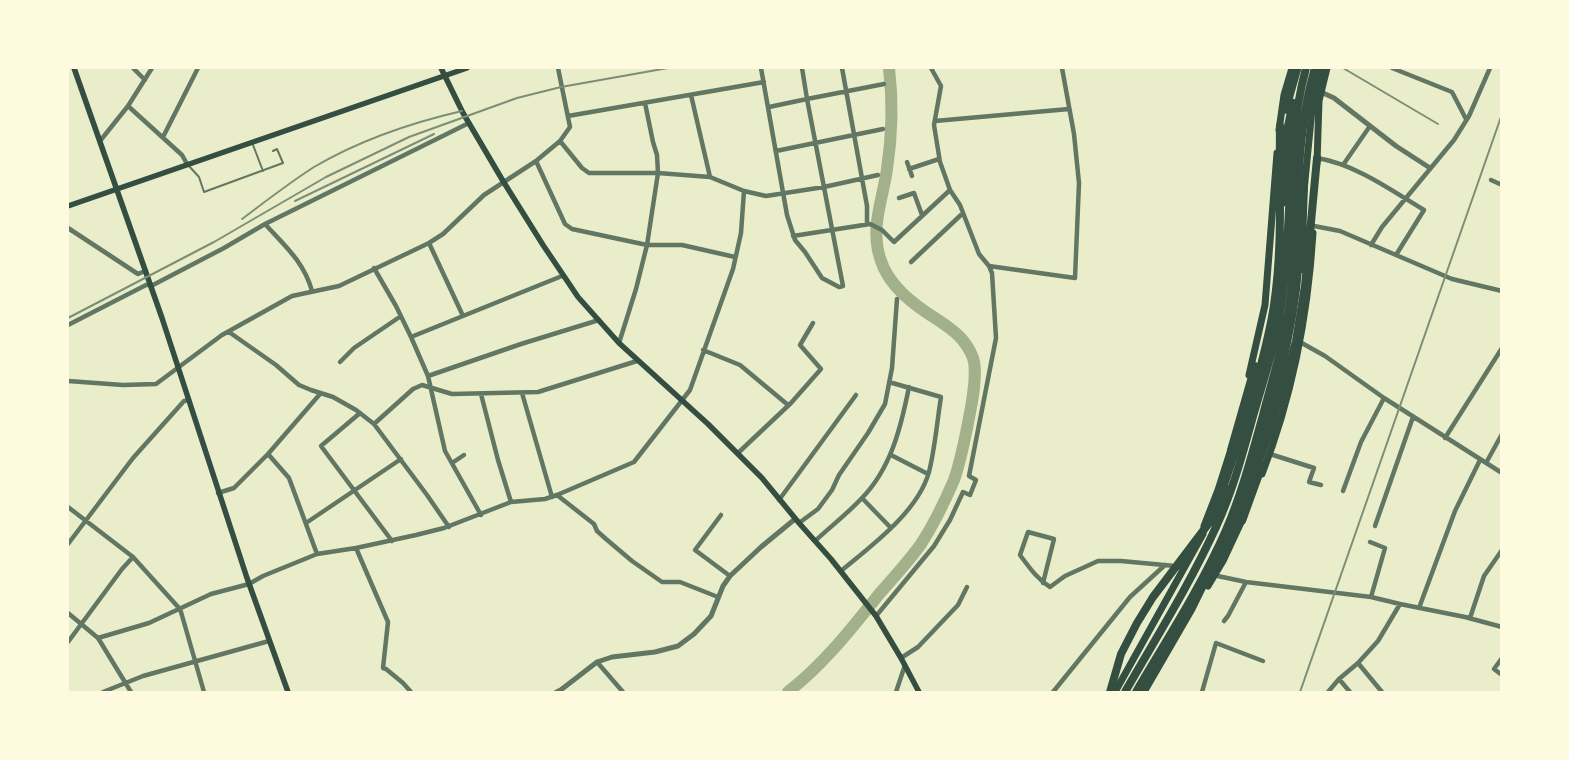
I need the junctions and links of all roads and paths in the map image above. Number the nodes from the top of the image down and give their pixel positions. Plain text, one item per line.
1 (74, 68) edge
2 (133, 68) edge
3 (152, 68) edge
4 (198, 68) edge
5 (441, 68) edge
6 (467, 68) edge
7 (560, 68) edge
8 (761, 68) edge
9 (802, 68) edge
10 (842, 68) edge
11 (931, 68) edge
12 (1062, 68) edge
13 (1292, 68) edge
14 (1298, 68) edge
15 (1304, 68) edge
16 (1315, 68) edge
17 (1321, 68) edge
18 (1327, 68) edge
19 (1392, 68) edge
20 (1490, 68) edge
21 (444, 76) junction
22 (145, 80) junction
23 (764, 82) junction
24 (884, 84) dead end
25 (846, 91) junction
26 (1309, 91) junction
27 (1321, 92) junction
28 (691, 95) junction
29 (807, 99) junction
30 (645, 103) junction
31 (128, 106) junction
32 (769, 107) junction
33 (1069, 109) junction
34 (568, 116) junction
35 (935, 121) junction
36 (1465, 121) junction
37 (469, 123) junction
38 (1280, 126) junction
39 (1370, 126) junction
40 (883, 129) dead end
41 (854, 135) junction
42 (163, 137) junction
43 (100, 141) junction
44 (560, 141) junction
45 (252, 142) junction
46 (816, 143) junction
47 (273, 151) dead end
48 (776, 151) junction
49 (1317, 158) junction
50 (939, 159) junction
51 (536, 161) junction
52 (907, 162) dead end
53 (187, 164) junction
54 (1343, 166) junction
55 (1430, 168) junction
56 (909, 169) junction
57 (263, 171) junction
58 (658, 173) junction
59 (878, 174) dead end
60 (912, 176) dead end
61 (710, 177) junction
62 (862, 179) junction
63 (1491, 180) dead end
64 (503, 181) junction
65 (1502, 185) edge
66 (824, 187) junction
67 (116, 189) junction
68 (950, 190) junction
69 (744, 191) junction
70 (784, 194) junction
71 (899, 198) dead end
72 (1405, 199) junction
73 (68, 206) edge
74 (963, 213) junction
75 (922, 215) junction
76 (265, 224) junction
77 (869, 224) junction
78 (1314, 226) junction
79 (68, 228) edge
80 (832, 230) junction
81 (793, 236) junction
82 (429, 243) junction
83 (647, 245) junction
84 (1371, 245) junction
85 (1396, 255) junction
86 (735, 257) junction
87 (911, 262) dead end
88 (989, 266) junction
89 (374, 268) junction
90 (145, 271) junction
91 (562, 276) junction
92 (150, 284) junction
93 (312, 291) junction
94 (1502, 291) edge
95 (897, 300) dead end
96 (401, 316) junction
97 (463, 316) junction
98 (598, 320) junction
99 (813, 323) dead end
100 (68, 325) edge
101 (229, 332) junction
102 (412, 337) junction
103 (1300, 342) junction
104 (619, 343) junction
105 (1502, 348) edge
106 (703, 350) junction
107 (638, 361) junction
108 (340, 362) dead end
109 (178, 368) junction
110 (428, 376) junction
111 (68, 381) edge
112 (889, 382) junction
113 (909, 387) junction
114 (432, 388) junction
115 (522, 393) junction
116 (320, 394) junction
117 (481, 394) junction
118 (856, 395) dead end
119 (1384, 398) junction
120 (189, 400) junction
121 (683, 401) junction
122 (788, 405) junction
123 (360, 413) junction
124 (1413, 417) junction
125 (374, 424) junction
126 (1502, 434) edge
127 (1445, 438) junction
128 (1230, 450) junction
129 (738, 453) junction
130 (268, 454) junction
131 (1270, 454) junction
132 (464, 455) dead end
133 (891, 455) junction
134 (401, 460) junction
135 (1480, 460) junction
136 (452, 463) junction
137 (1486, 464) junction
138 (1502, 473) edge
139 (928, 474) junction
140 (1236, 476) junction
141 (1321, 485) dead end
142 (356, 490) junction
143 (1343, 491) dead end
144 (218, 493) junction
145 (554, 496) junction
146 (862, 498) junction
147 (779, 500) junction
148 (512, 502) junction
149 (68, 507) edge
150 (481, 515) junction
151 (722, 515) dead end
152 (86, 520) junction
153 (797, 521) junction
154 (1242, 521) junction
155 (306, 523) junction
156 (1209, 523) junction
157 (1375, 526) dead end
158 (449, 527) junction
159 (891, 528) junction
160 (815, 540) junction
161 (392, 541) junction
162 (1370, 542) dead end
163 (68, 544) edge
164 (356, 548) junction
165 (1502, 550) edge
166 (317, 554) junction
167 (133, 557) junction
168 (1165, 565) junction
169 (1184, 569) junction
170 (841, 571) junction
171 (1212, 575) junction
172 (730, 576) junction
173 (1246, 582) junction
174 (1043, 583) junction
175 (249, 584) junction
176 (967, 587) dead end
177 (1195, 590) junction
178 (718, 597) junction
179 (1371, 597) junction
180 (1400, 604) junction
181 (179, 608) junction
182 (1419, 608) junction
183 (68, 613) edge
184 (876, 616) junction
185 (1470, 618) junction
186 (1224, 621) dead end
187 (82, 623) junction
188 (1502, 627) edge
189 (98, 638) junction
190 (270, 640) junction
191 (68, 642) edge
192 (901, 658) junction
193 (1502, 658) edge
194 (196, 662) junction
195 (597, 662) junction
196 (1263, 662) dead end
197 (1358, 663) junction
198 (905, 665) junction
199 (1502, 675) edge
200 (1339, 679) junction
201 (126, 682) junction
202 (562, 689) joint
203 (102, 692) edge
204 (131, 692) edge
205 (204, 692) edge
206 (288, 692) edge
207 (411, 692) edge
208 (556, 692) edge
209 (623, 692) edge
210 (896, 692) edge
211 (919, 692) edge
212 (1054, 692) edge
213 (1110, 692) edge
214 (1114, 692) edge
215 (1125, 692) edge
216 (1136, 692) edge
217 (1144, 692) edge
218 (1202, 692) edge
219 (1328, 692) edge
220 (1350, 692) edge
221 (1382, 692) edge

1 - 43 main road
2 - 22 street
3 - 22 street
4 - 42 street
5 - 21 main road
6 - 21 main road
7 - 34 street
8 - 23 street
9 - 29 street
10 - 25 street
11 - 35 street
12 - 33 street
13 - 38 highway
14 - 169 highway
15 - 128 highway
15 - 140 highway
16 - 26 highway
17 - 171 highway
18 - 27 highway
19 - 36 street
20 - 36 street
21 - 37 main road
21 - 45 main road
22 - 31 street
23 - 28 street
23 - 32 street
24 - 25 street
25 - 29 street
25 - 41 street
26 - 154 highway
26 - 177 highway
27 - 39 street
27 - 49 highway
28 - 30 street
28 - 61 street
29 - 32 street
29 - 46 street
30 - 34 street
30 - 58 street
31 - 42 street
31 - 43 street
32 - 48 street
33 - 35 street
33 - 88 street
34 - 44 street
35 - 50 street
36 - 55 street
37 - 64 main road
37 - 76 street
38 - 128 highway
38 - 156 highway
39 - 54 street
39 - 55 street
40 - 41 street
41 - 46 street
41 - 62 street
42 - 53 street
43 - 67 main road
44 - 51 street
44 - 58 street
45 - 53 main road
45 - 57 lane
46 - 48 street
46 - 66 street
47 - 57 lane
48 - 70 street
49 - 54 street
49 - 78 highway
49 - 177 highway
50 - 56 street
50 - 68 street
51 - 64 street
51 - 83 street
52 - 56 street
53 - 57 lane
53 - 67 main road
54 - 72 street
55 - 72 street
56 - 60 street
58 - 61 street
58 - 83 street
59 - 62 street
61 - 69 street
62 - 66 street
62 - 77 street
63 - 65 street
64 - 82 street
64 - 91 main road
66 - 70 street
66 - 80 street
67 - 73 main road
67 - 90 main road
68 - 74 street
68 - 75 street
69 - 70 street
69 - 86 street
70 - 81 street
71 - 75 street
72 - 84 street
72 - 85 street
74 - 87 street
74 - 88 street
75 - 77 street
76 - 92 street
76 - 93 street
77 - 80 street
78 - 84 street
78 - 103 highway
79 - 90 street
80 - 81 street
80 - 81 street
82 - 89 street
82 - 97 street
83 - 86 street
83 - 104 street
84 - 85 street
85 - 94 street
86 - 106 street
88 - 184 street
89 - 93 street
89 - 96 street
90 - 92 main road
91 - 97 street
91 - 98 main road
92 - 100 street
92 - 109 main road
93 - 101 street
95 - 112 street
96 - 102 street
96 - 108 street
97 - 102 street
98 - 104 main road
98 - 110 street
99 - 122 street
101 - 109 street
101 - 116 street
102 - 110 street
103 - 119 street
103 - 131 highway
104 - 107 main road
105 - 127 street
106 - 121 street
106 - 122 street
107 - 115 street
107 - 121 main road
109 - 111 street
109 - 120 main road
110 - 114 street
112 - 113 street
112 - 153 street
113 - 133 street
113 - 139 street
114 - 117 street
114 - 125 street
114 - 136 street
115 - 117 street
115 - 145 street
116 - 123 street
116 - 130 street
117 - 148 street
118 - 147 street
119 - 124 street
119 - 143 street
120 - 144 main road
120 - 152 street
121 - 129 main road
121 - 145 street
122 - 129 street
123 - 125 street
123 - 142 street
124 - 127 street
124 - 157 street
125 - 134 street
126 - 137 street
127 - 135 street
128 - 169 highway
129 - 147 main road
130 - 144 street
130 - 155 street
131 - 141 street
131 - 154 highway
132 - 136 street
133 - 139 street
133 - 146 street
134 - 142 street
134 - 158 street
135 - 137 street
135 - 182 street
136 - 150 street
137 - 138 street
139 - 159 street
140 - 156 highway
140 - 215 highway
142 - 155 street
142 - 161 street
144 - 175 main road
145 - 148 street
145 - 178 street
146 - 159 street
146 - 160 street
147 - 153 main road
148 - 150 street
149 - 152 street
150 - 158 street
151 - 172 street
152 - 163 street
152 - 167 street
153 - 160 main road
153 - 172 street
154 - 171 highway
155 - 166 street
156 - 213 highway
158 - 161 street
159 - 170 street
160 - 170 main road
161 - 164 street
162 - 179 street
164 - 166 street
164 - 207 street
165 - 185 street
166 - 175 street
167 - 181 street
167 - 187 street
168 - 169 street
168 - 174 street
168 - 212 street
169 - 214 highway
170 - 184 main road
171 - 173 street
171 - 217 highway
172 - 178 street
173 - 179 street
173 - 186 street
174 - 174 street
175 - 181 street
175 - 190 main road
176 - 192 street
177 - 216 highway
178 - 195 street
179 - 180 street
180 - 182 street
180 - 197 street
181 - 189 street
181 - 194 street
182 - 185 street
183 - 187 street
184 - 192 main road
185 - 188 street
187 - 189 street
187 - 191 street
189 - 201 street
190 - 194 street
190 - 206 main road
192 - 198 main road
193 - 199 street
194 - 201 street
194 - 205 street
195 - 202 street
195 - 209 street
196 - 218 street
197 - 200 street
197 - 221 street
198 - 210 street
198 - 211 main road
200 - 219 street
200 - 220 street
201 - 203 street
201 - 204 street
202 - 208 street

